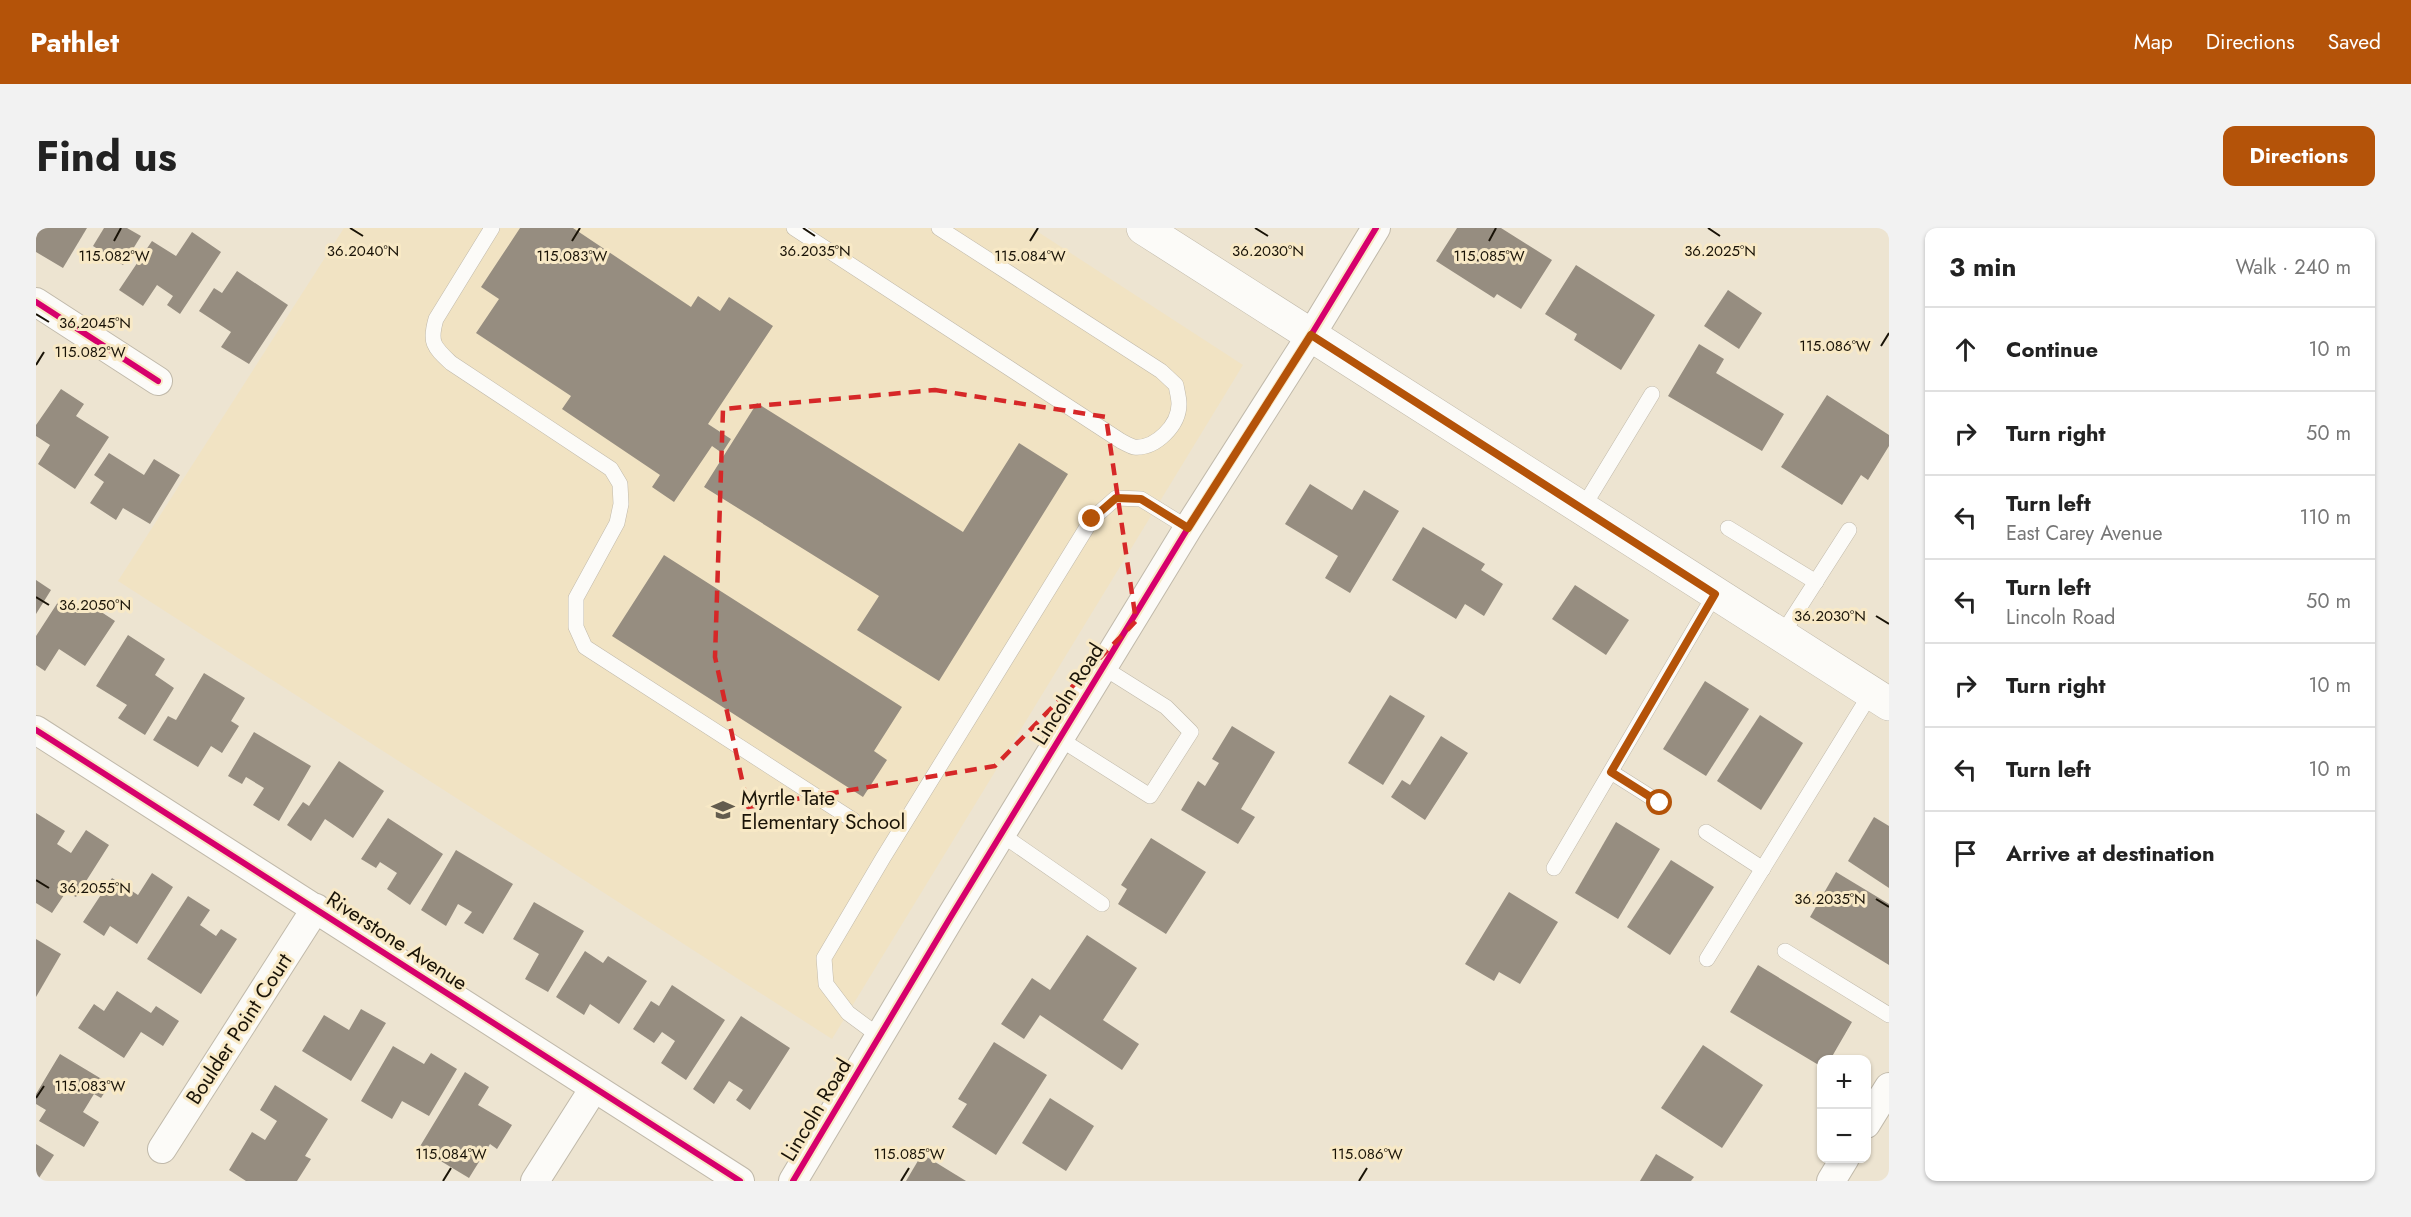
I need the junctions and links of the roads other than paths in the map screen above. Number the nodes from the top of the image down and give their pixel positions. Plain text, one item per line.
1 (492, 228) edge
2 (939, 228) edge
3 (1143, 228) edge
4 (1376, 228) edge
5 (799, 229) edge
6 (36, 302) edge
7 (1311, 335) junction
8 (158, 381) dead end
9 (1652, 394) dead end
10 (1582, 508) junction
11 (1188, 528) junction
12 (1728, 528) dead end
13 (1849, 530) dead end
14 (1816, 582) junction
15 (1715, 594) junction
16 (1781, 636) junction
17 (1104, 668) junction
18 (1880, 699) edge
19 (37, 732) edge
20 (1060, 739) junction
21 (1611, 772) junction
22 (1660, 803) dead end
23 (853, 820) dead end
24 (1706, 832) dead end
25 (1001, 834) junction
26 (1554, 868) dead end
27 (1763, 869) junction
28 (1102, 904) dead end
29 (316, 908) junction
30 (1785, 951) dead end
31 (1707, 959) dead end
32 (1889, 1015) edge
33 (879, 1036) junction
34 (594, 1088) junction
35 (1889, 1088) edge
36 (1871, 1116) edge
37 (162, 1149) dead end
38 (1842, 1163) edge
39 (535, 1181) edge
40 (740, 1181) edge
41 (793, 1181) edge
42 (1831, 1181) edge

1 - 23 lane
2 - 5 lane
3 - 7 main road
4 - 7 street, Lincoln Road
6 - 8 street
7 - 10 main road
7 - 11 street, Lincoln Road
9 - 10 lane
10 - 15 main road
11 - 17 street, Lincoln Road
11 - 33 lane
12 - 14 lane
13 - 14 lane
14 - 16 lane
15 - 16 main road
15 - 21 lane
16 - 18 main road
17 - 20 street, Lincoln Road
17 - 20 lane
18 - 27 lane
19 - 29 street, Riverstone Avenue
20 - 25 street, Lincoln Road
21 - 22 lane
21 - 26 lane
24 - 27 lane
25 - 28 lane
25 - 33 street, Lincoln Road
27 - 31 lane
29 - 34 street, Riverstone Avenue
29 - 37 street, Boulder Point Court
30 - 32 lane
33 - 41 street, Lincoln Road
34 - 39 street
34 - 40 street, Riverstone Avenue
35 - 36 street
38 - 42 street

